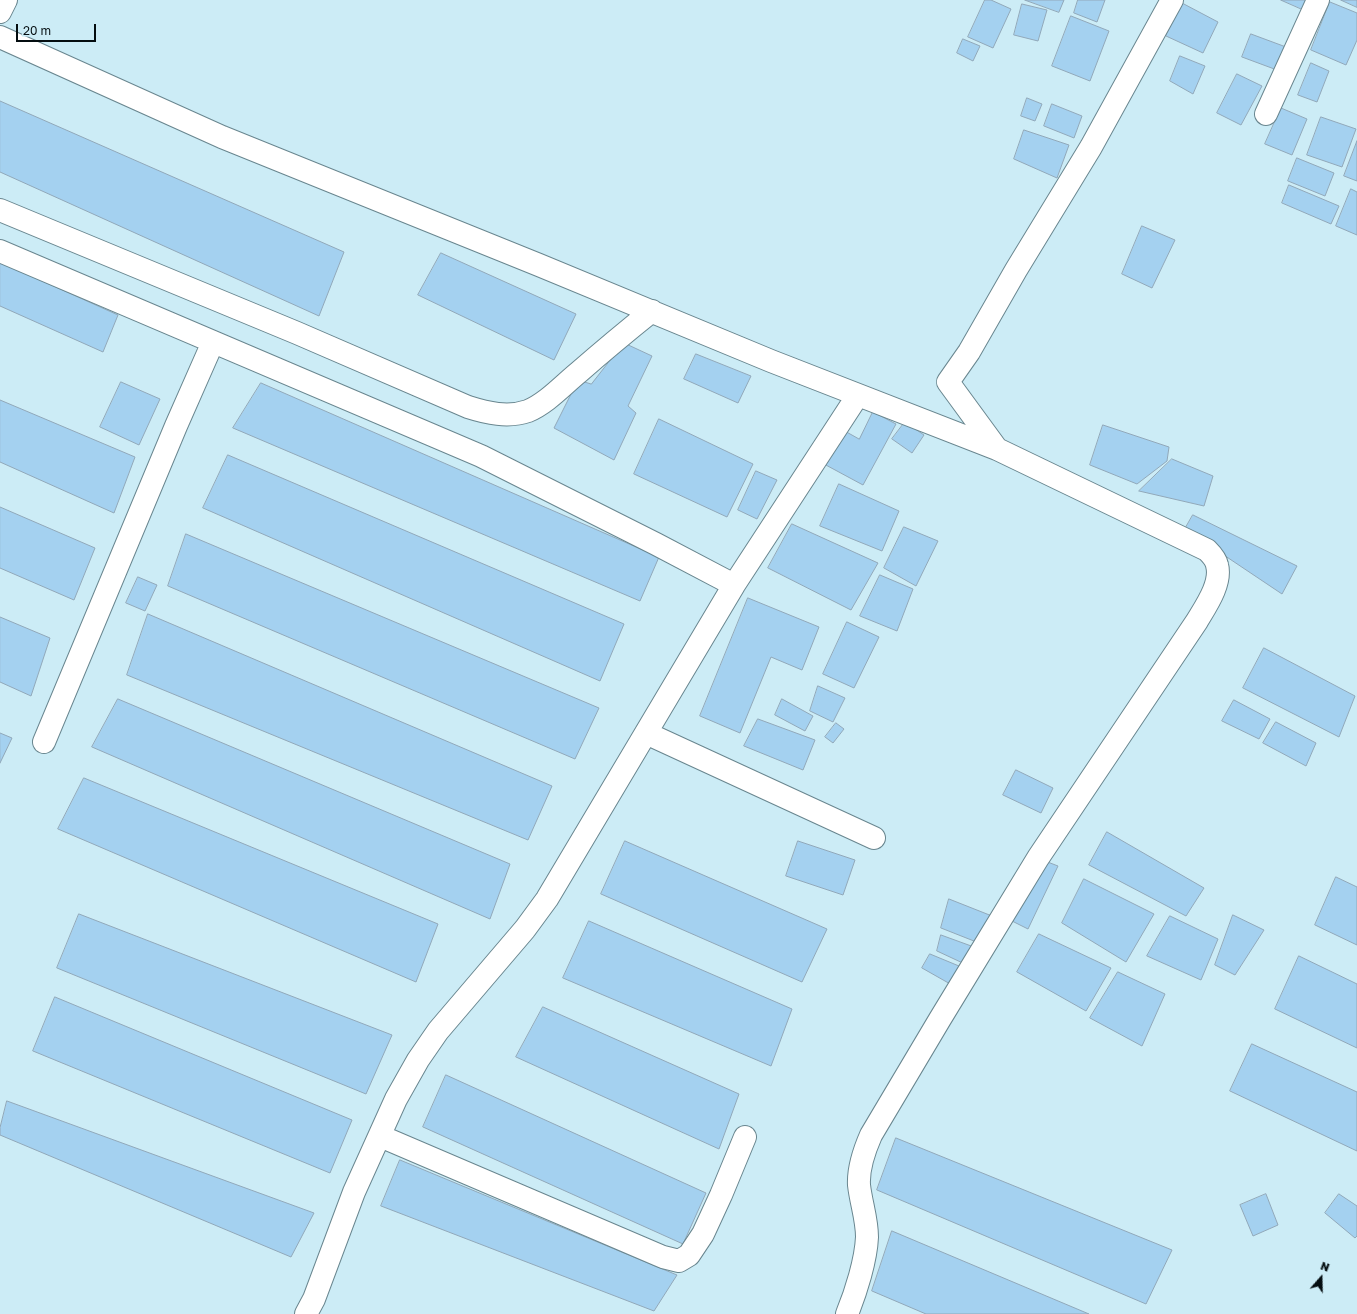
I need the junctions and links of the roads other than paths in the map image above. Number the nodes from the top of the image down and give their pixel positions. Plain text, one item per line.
1 (6, 0) edge
2 (1172, 0) edge
3 (1318, 0) edge
4 (0, 12) edge
5 (0, 37) edge
6 (1266, 114) dead end
7 (0, 210) edge
8 (0, 251) edge
9 (652, 311) junction
10 (213, 342) junction
11 (858, 395) junction
12 (997, 449) junction
13 (734, 585) junction
14 (646, 733) junction
15 (44, 742) dead end
16 (874, 838) dead end
17 (380, 1136) junction
18 (745, 1137) dead end
19 (306, 1314) edge
20 (847, 1314) edge

1 - 4 street
2 - 12 street
3 - 6 street
5 - 9 street
7 - 9 street
8 - 10 street
9 - 11 street
10 - 13 street
10 - 15 street
11 - 12 street
11 - 13 street
12 - 20 street
13 - 14 street
14 - 16 street
14 - 17 street
17 - 18 street
17 - 19 street

